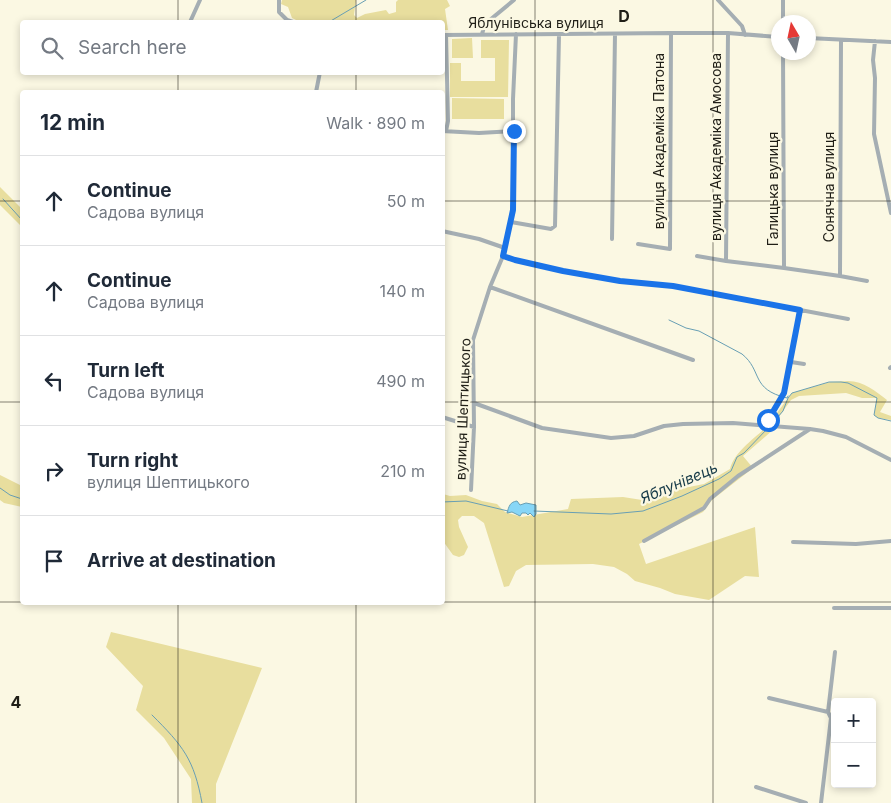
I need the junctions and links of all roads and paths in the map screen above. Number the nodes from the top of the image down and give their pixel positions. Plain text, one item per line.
1 (200, 0) edge
2 (279, 0) edge
3 (514, 0) edge
4 (718, 0) edge
5 (784, 0) edge
6 (784, 15) edge
7 (191, 20) edge
8 (290, 20) edge
9 (671, 33) junction
10 (728, 33) junction
11 (482, 34) junction
12 (516, 34) junction
13 (615, 34) junction
14 (445, 35) edge
15 (559, 35) junction
16 (745, 35) junction
17 (771, 37) edge
18 (816, 38) edge
19 (841, 40) junction
20 (875, 41) junction
21 (891, 42) edge
22 (445, 56) edge
23 (784, 60) edge
24 (319, 75) edge
25 (316, 90) edge
26 (445, 128) edge
27 (445, 131) edge
28 (514, 131) junction
29 (890, 213) edge
30 (511, 222) junction
31 (445, 232) edge
32 (612, 239) dead end
33 (638, 244) dead end
34 (505, 248) junction
35 (503, 256) junction
36 (697, 256) dead end
37 (726, 261) junction
38 (784, 268) junction
39 (840, 276) junction
40 (867, 281) dead end
41 (490, 287) junction
42 (800, 310) junction
43 (848, 319) dead end
44 (693, 360) dead end
45 (792, 362) junction
46 (804, 364) dead end
47 (474, 404) junction
48 (445, 418) edge
49 (767, 425) junction
50 (474, 426) junction
51 (810, 429) junction
52 (891, 460) edge
53 (471, 490) dead end
54 (644, 540) dead end
55 (891, 541) edge
56 (793, 542) dead end
57 (834, 608) dead end
58 (891, 608) edge
59 (836, 652) dead end
60 (769, 698) dead end
61 (828, 712) junction
62 (756, 787) dead end
63 (806, 803) edge
64 (821, 803) edge

1 - 7 street
2 - 8 street
3 - 11 street
4 - 16 street
5 - 6 street
9 - 10 street, Яблунівська вулиця
9 - 13 street, Яблунівська вулиця
9 - 33 street, вулиця Академіка Патона
10 - 16 street, Яблунівська вулиця
10 - 37 street, вулиця Академіка Амосова
11 - 12 street, Яблунівська вулиця
11 - 14 street, Яблунівська вулиця
12 - 15 street, Яблунівська вулиця
12 - 28 street, вулиця Шептицького
13 - 15 street, Яблунівська вулиця
13 - 32 street
15 - 30 street
16 - 17 street, Яблунівська вулиця
18 - 19 street
19 - 20 street
19 - 39 street, Сонячна вулиця
20 - 21 street
20 - 29 street
22 - 26 street
23 - 38 street, Галицька вулиця
24 - 25 street
27 - 28 street
28 - 30 street, вулиця Шептицького
30 - 34 street, вулиця Шептицького
31 - 34 street
34 - 35 street, вулиця Шептицького
35 - 41 street, вулиця Шептицького
35 - 42 street
36 - 37 street, Галицька вулиця
37 - 38 street, Галицька вулиця
38 - 39 street
39 - 40 street
41 - 44 street
41 - 47 street, вулиця Шептицького
42 - 43 street
42 - 45 street
45 - 46 street
45 - 49 street
47 - 49 street
47 - 50 street, вулиця Шептицького
48 - 50 street
49 - 51 street
50 - 53 street, вулиця Шептицького
51 - 52 street
51 - 54 street
55 - 56 street
57 - 58 street
59 - 61 street
60 - 61 street
61 - 64 street
62 - 63 street

